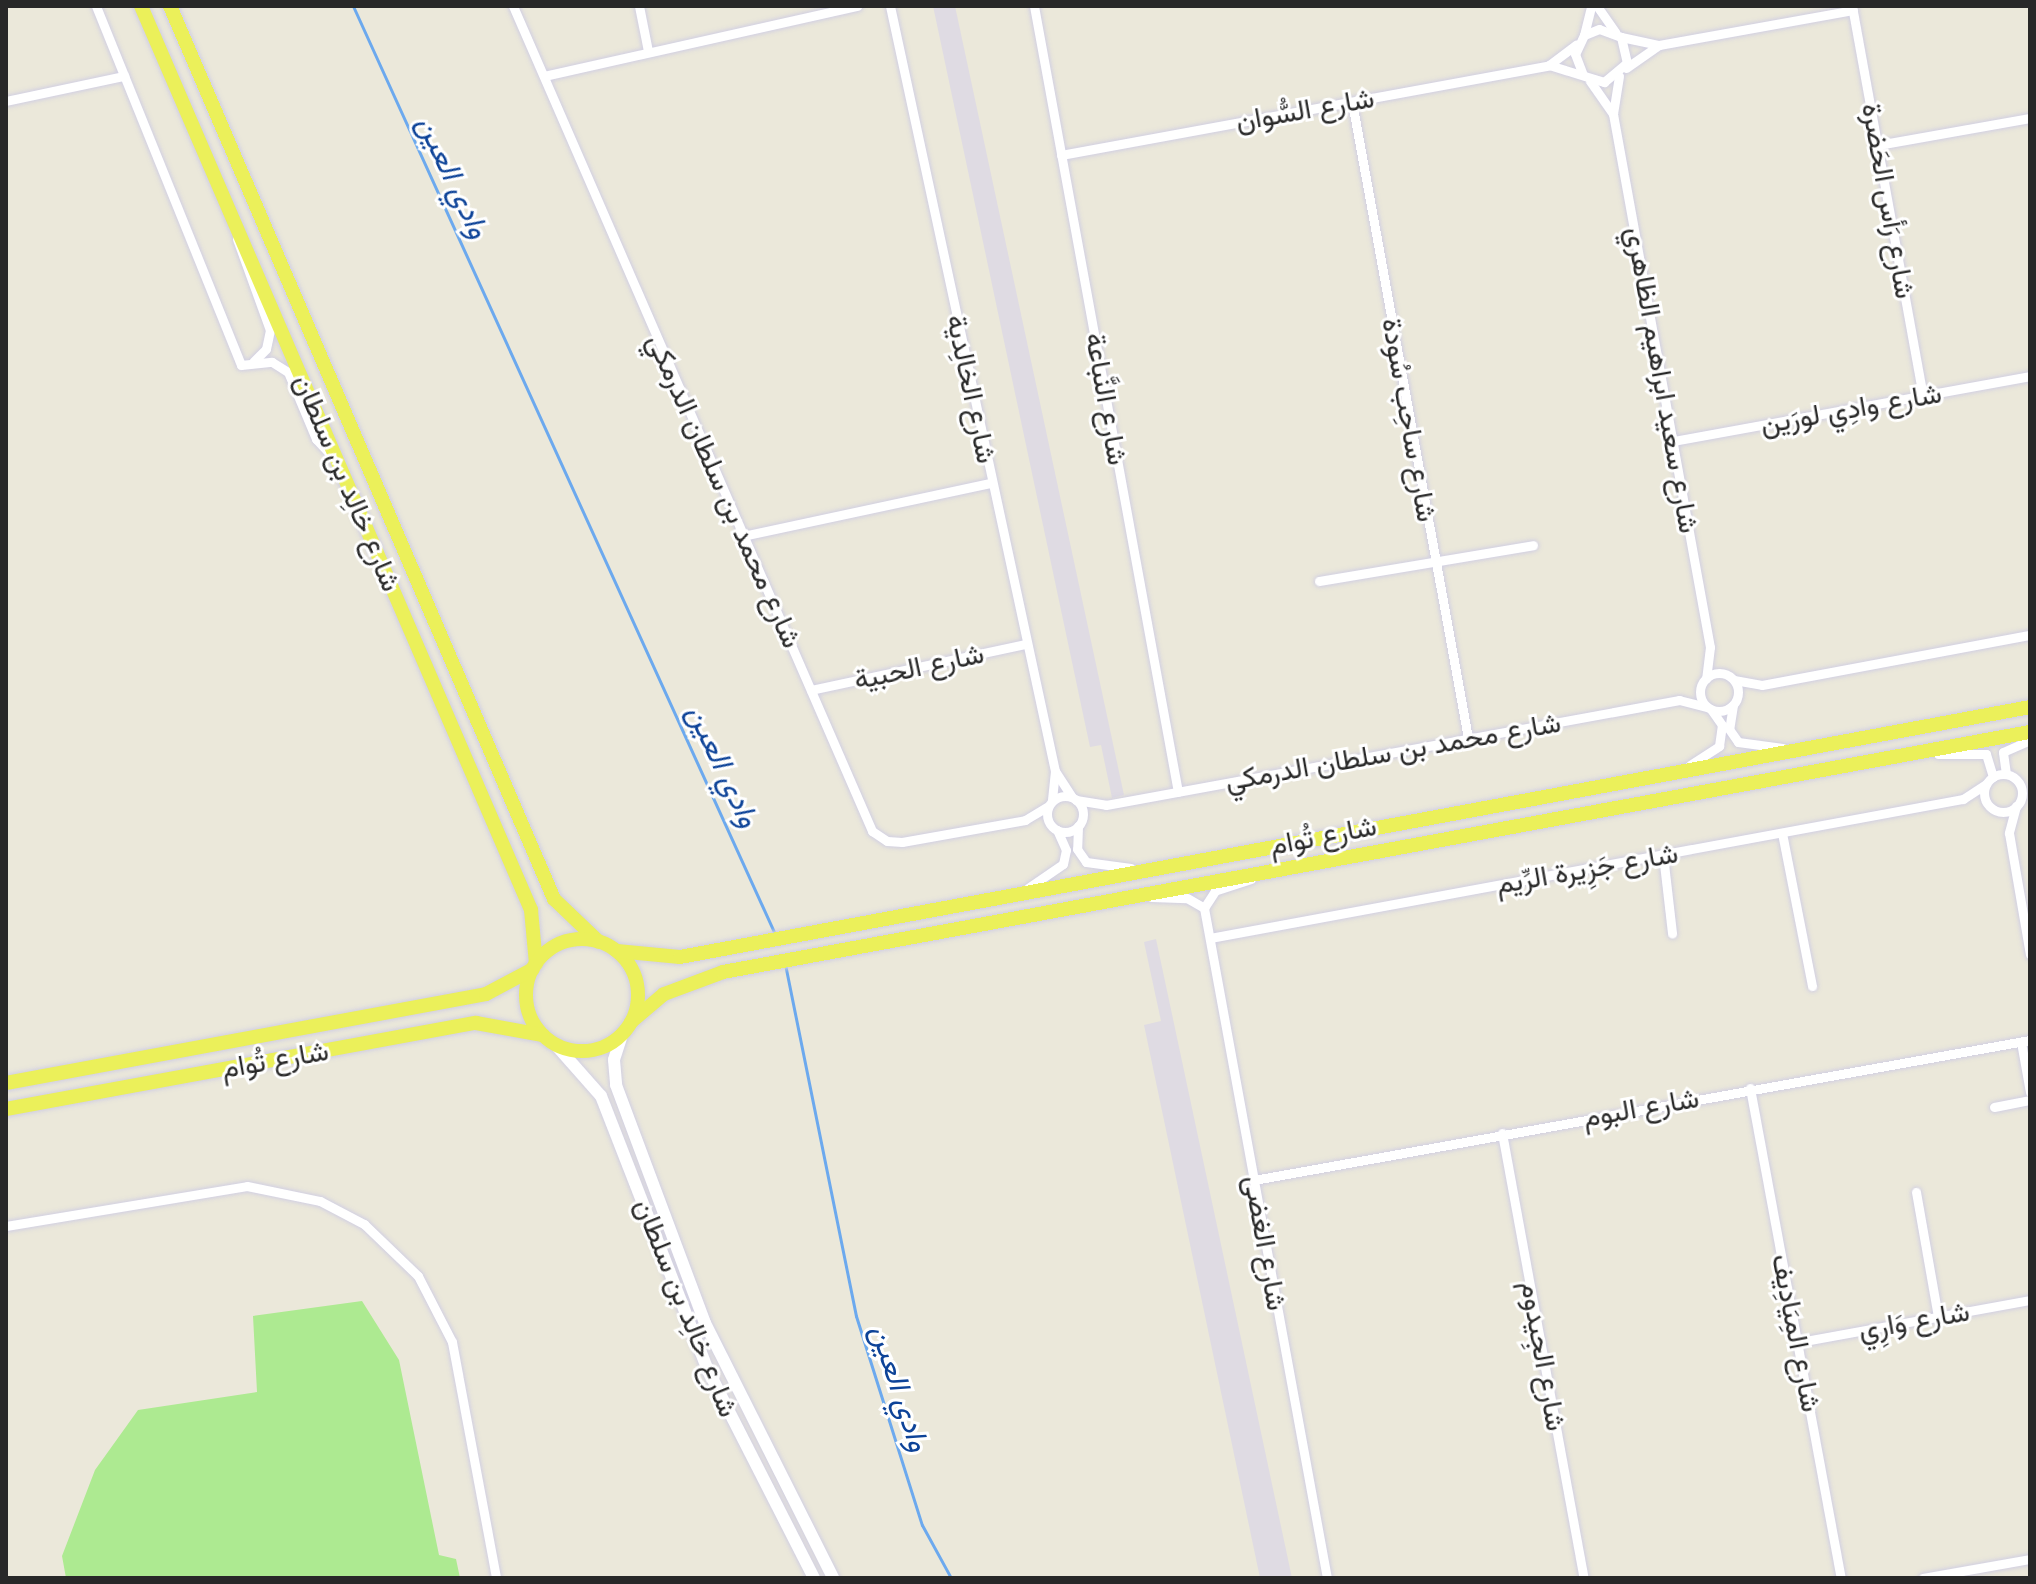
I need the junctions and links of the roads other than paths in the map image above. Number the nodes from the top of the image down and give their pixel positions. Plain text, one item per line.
1 (96, 6) edge
2 (141, 6) edge
3 (170, 6) edge
4 (513, 6) edge
5 (639, 6) edge
6 (857, 6) edge
7 (890, 6) edge
8 (1034, 6) edge
9 (1594, 6) edge
10 (1853, 8) edge
11 (1584, 35) junction
12 (1618, 35) junction
13 (1576, 45) junction
14 (1659, 45) junction
15 (648, 51) junction
16 (1549, 65) junction
17 (1622, 73) junction
18 (124, 76) junction
19 (544, 76) junction
20 (1585, 77) junction
21 (6, 101) edge
22 (1352, 102) junction
23 (1613, 114) junction
24 (2030, 118) edge
25 (1878, 145) junction
26 (1061, 155) junction
27 (237, 228) junction
28 (253, 362) junction
29 (2030, 376) edge
30 (1923, 395) junction
31 (1673, 441) junction
32 (338, 462) junction
33 (990, 483) junction
34 (743, 536) junction
35 (1533, 545) dead end
36 (1435, 561) junction
37 (1319, 581) dead end
38 (2030, 635) edge
39 (1026, 644) junction
40 (1710, 647) junction
41 (1731, 677) junction
42 (1705, 680) junction
43 (1762, 685) junction
44 (811, 690) junction
45 (1679, 700) junction
46 (1734, 703) junction
47 (2030, 707) edge
48 (1709, 708) junction
49 (2030, 732) edge
50 (1468, 738) junction
51 (2030, 740) edge
52 (1807, 748) junction
53 (1918, 752) junction
54 (1055, 771) junction
55 (1676, 772) junction
56 (2006, 774) junction
57 (1990, 780) junction
58 (2017, 780) junction
59 (2030, 784) edge
60 (1178, 792) junction
61 (2030, 793) edge
62 (1074, 798) junction
63 (1963, 799) junction
64 (1050, 803) junction
65 (2018, 804) junction
66 (1106, 805) junction
67 (1989, 806) junction
68 (1025, 820) junction
69 (1079, 824) junction
70 (1054, 828) junction
71 (1782, 833) junction
72 (2009, 833) junction
73 (1663, 855) junction
74 (1150, 868) junction
75 (1257, 874) junction
76 (1014, 894) junction
77 (1140, 896) junction
78 (1204, 908) junction
79 (1672, 933) dead end
80 (1210, 938) junction
81 (599, 942) junction
82 (617, 951) junction
83 (2030, 954) edge
84 (534, 966) junction
85 (1812, 986) dead end
86 (631, 1022) junction
87 (622, 1035) junction
88 (549, 1040) junction
89 (2026, 1041) edge
90 (6, 1083) edge
91 (1750, 1088) junction
92 (2030, 1092) edge
93 (2030, 1100) edge
94 (1994, 1107) dead end
95 (6, 1109) edge
96 (1502, 1133) junction
97 (1254, 1180) junction
98 (1916, 1192) dead end
99 (6, 1226) edge
100 (2030, 1300) edge
101 (1938, 1317) junction
102 (1799, 1342) junction
103 (2030, 1559) edge
104 (496, 1578) edge
105 (814, 1578) edge
106 (833, 1578) edge
107 (1327, 1578) edge
108 (1584, 1578) edge
109 (1841, 1578) edge
110 (1923, 1578) edge

1 - 18 street
2 - 27 main road, شارع خالِد بن سلطان
3 - 81 main road, شارع خالِد بن سلطان
4 - 19 street, شارع محمد بن سلطان الدرمكي
5 - 15 street
6 - 15 street
7 - 33 street, شارع الخالِدية
8 - 26 street, شارع النَّباعة
9 - 11 street
9 - 12 street
10 - 14 street
10 - 25 street, شارع رَأس الحَضرة
11 - 12 street
11 - 13 street
12 - 14 street
12 - 17 street
13 - 16 street, شارع السُّوان
13 - 20 street
14 - 17 street
15 - 19 street
16 - 20 street, شارع السُّوان
16 - 22 street, شارع السُّوان
17 - 20 street
17 - 23 street, شارع سعيد ابراهيم الظاهري
18 - 21 street
18 - 28 street
19 - 34 street, شارع محمد بن سلطان الدرمكي
20 - 23 street, شارع سعيد ابراهيم الظاهري
22 - 26 street, شارع السُّوان
22 - 36 street, شارع ساحِب سُودة
23 - 31 street, شارع سعيد ابراهيم الظاهري
24 - 25 street
25 - 30 street, شارع رَأس الحَضرة
26 - 60 street, شارع النَّباعة
27 - 28 street
27 - 32 main road, شارع خالِد بن سلطان
28 - 32 street
29 - 30 street, شارع وادِي لورَين
30 - 31 street, شارع وادِي لورَين
31 - 40 street, شارع سعيد ابراهيم الظاهري
32 - 84 main road, شارع خالِد بن سلطان
33 - 34 street
33 - 39 street, شارع الخالِدية
34 - 44 street, شارع محمد بن سلطان الدرمكي
35 - 36 street
36 - 37 street
36 - 50 street, شارع ساحِب سُودة
38 - 43 street
39 - 44 street, شارع الحبية
39 - 54 street, شارع الخالِدية
40 - 41 street, شارع سعيد ابراهيم الظاهري
40 - 42 street, شارع سعيد ابراهيم الظاهري
41 - 42 street
41 - 43 street
41 - 46 street
42 - 45 street, شارع محمد بن سلطان الدرمكي
42 - 48 street, شارع سعيد ابراهيم الظاهري
43 - 46 street
44 - 68 street, شارع محمد بن سلطان الدرمكي
45 - 48 street, شارع محمد بن سلطان الدرمكي
45 - 50 street, شارع محمد بن سلطان الدرمكي
46 - 48 street
46 - 52 street
47 - 52 main road, شارع تُوام
48 - 55 street
49 - 53 main road, شارع تُوام
50 - 60 street, شارع محمد بن سلطان الدرمكي
51 - 56 street
52 - 55 main road, شارع تُوام
53 - 57 street
53 - 75 main road, شارع تُوام
54 - 62 street, شارع الخالِدية
54 - 64 street, شارع الخالِدية
55 - 74 main road, شارع تُوام
56 - 57 street
56 - 58 street
57 - 63 street, شارع جَزِيرة الرِّيم
57 - 67 street
58 - 59 street
58 - 65 street
60 - 66 street, شارع محمد بن سلطان الدرمكي
61 - 65 street
62 - 64 street
62 - 66 street, شارع محمد بن سلطان الدرمكي
62 - 69 street
63 - 67 street, شارع جَزِيرة الرِّيم
63 - 71 street, شارع جَزِيرة الرِّيم
64 - 68 street, شارع محمد بن سلطان الدرمكي
64 - 70 street, شارع الخالِدية
65 - 67 street
65 - 72 street
66 - 69 street, شارع محمد بن سلطان الدرمكي
67 - 72 street
68 - 70 street, شارع محمد بن سلطان الدرمكي
69 - 70 street
69 - 74 street
70 - 76 street
71 - 73 street, شارع جَزِيرة الرِّيم
71 - 85 street
72 - 83 street
73 - 79 street
73 - 80 street, شارع جَزِيرة الرِّيم
74 - 76 main road, شارع تُوام
75 - 77 main road, شارع تُوام
75 - 78 street
76 - 82 main road, شارع تُوام
77 - 78 street
77 - 86 main road, شارع تُوام
78 - 80 street, شارع الغضى
80 - 97 street, شارع الغضى
81 - 82 main road
81 - 84 main road
82 - 86 main road
84 - 88 main road
84 - 90 main road, شارع تُوام
86 - 87 main road
87 - 88 main road
87 - 106 street, شارع خالِد بن سلطان
88 - 95 main road, شارع تُوام
88 - 105 street, شارع خالِد بن سلطان
89 - 91 street, شارع البوم
89 - 92 street
91 - 96 street, شارع البوم
91 - 102 street, شارع المِيَادِيف
93 - 94 street
96 - 97 street, شارع البوم
96 - 108 street, شارع الجِيدوم
97 - 107 street, شارع الغضى
98 - 101 street
99 - 104 street
100 - 101 street, شارع وَارِي
101 - 102 street, شارع وَارِي
102 - 109 street, شارع المِيَادِيف
103 - 110 street

